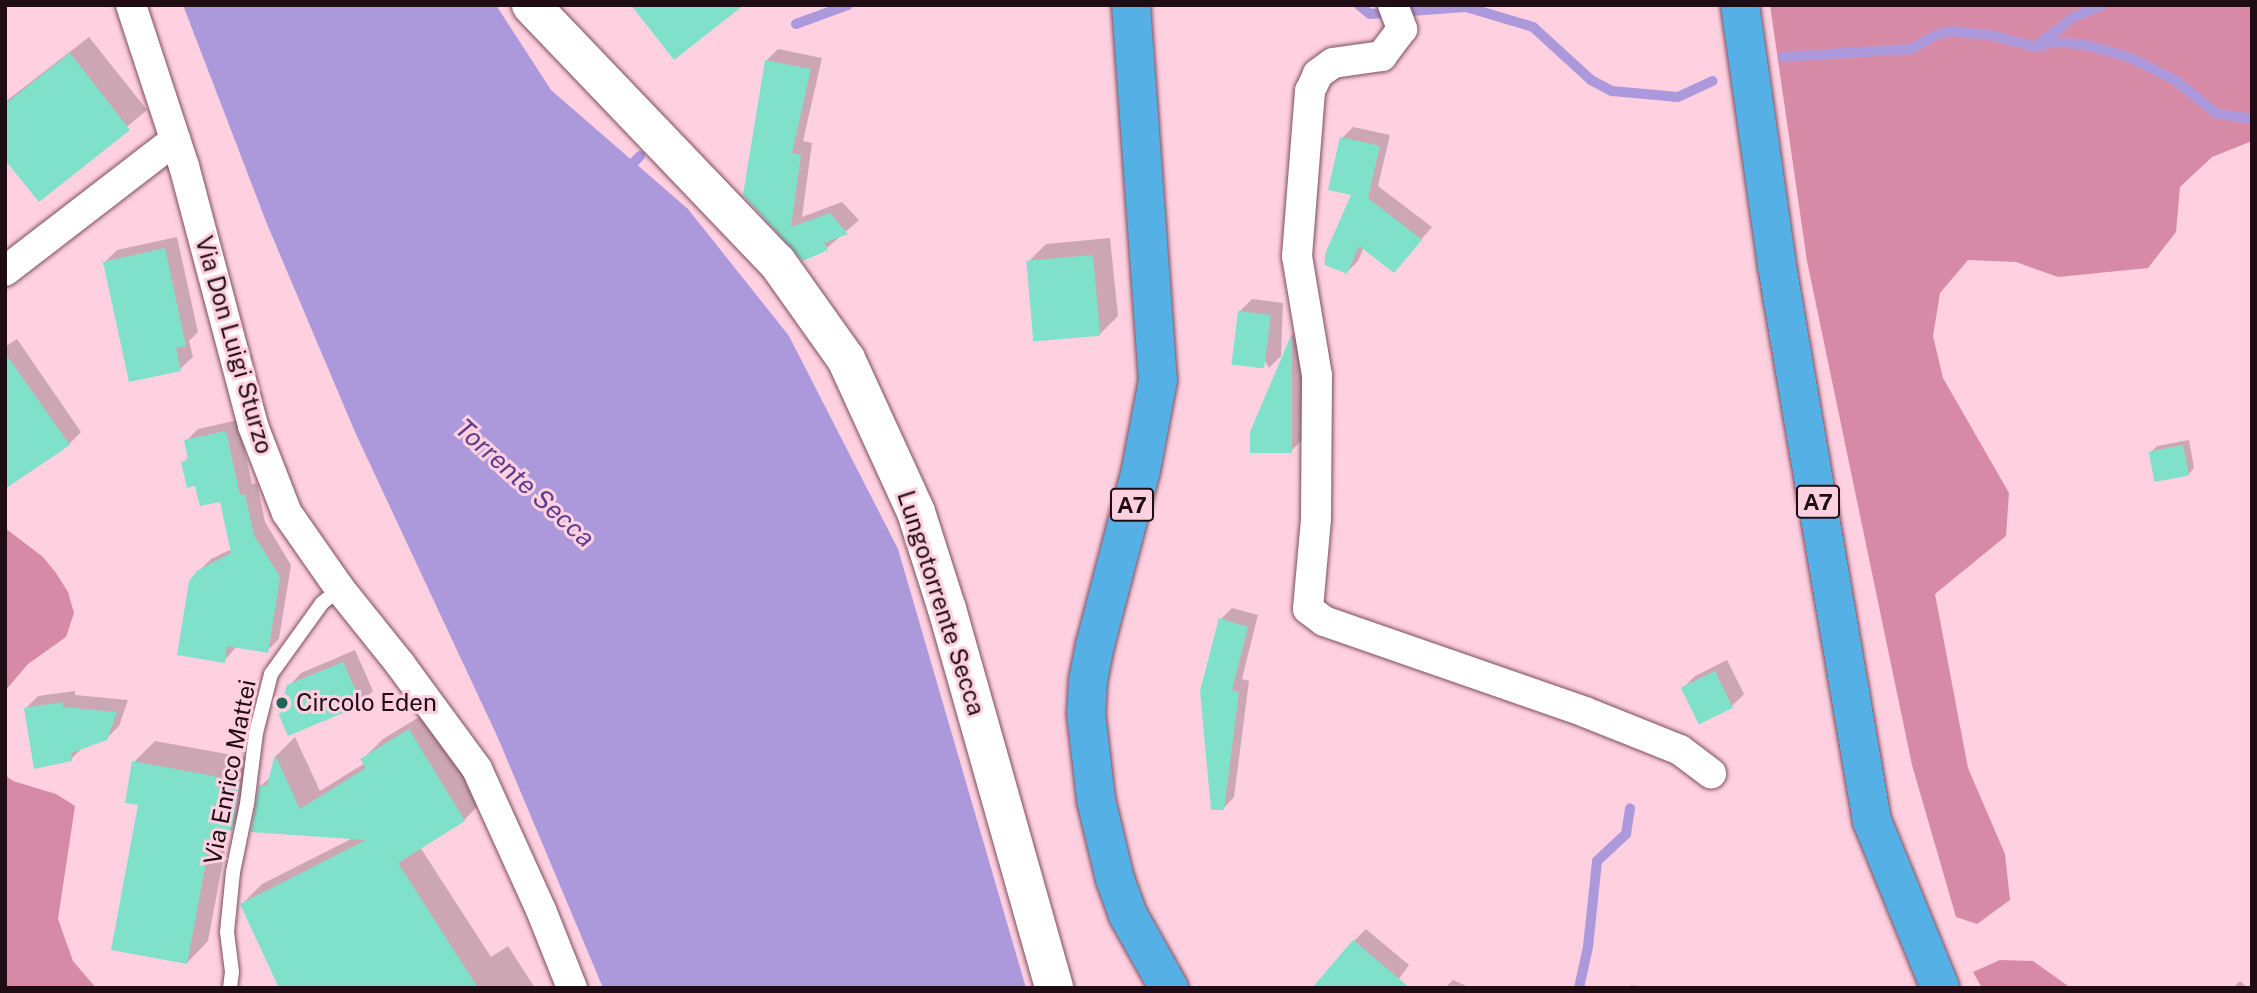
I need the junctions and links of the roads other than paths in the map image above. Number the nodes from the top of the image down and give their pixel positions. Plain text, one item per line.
1 (131, 5) edge
2 (531, 5) edge
3 (1131, 5) edge
4 (1394, 5) edge
5 (1740, 5) edge
6 (175, 140) junction
7 (5, 271) edge
8 (340, 589) junction
9 (1711, 773) dead end
10 (230, 988) edge
11 (572, 988) edge
12 (1054, 988) edge
13 (1169, 988) edge
14 (1940, 988) edge

1 - 6 street, Via Don Luigi Sturzo
2 - 12 main road, Lungotorrente Secca
3 - 13 highway, A7
4 - 9 street
5 - 14 highway, A7
6 - 7 street
6 - 8 street, Via Don Luigi Sturzo
8 - 10 lane, Via Enrico Mattei
8 - 11 street, Via Don Luigi Sturzo

